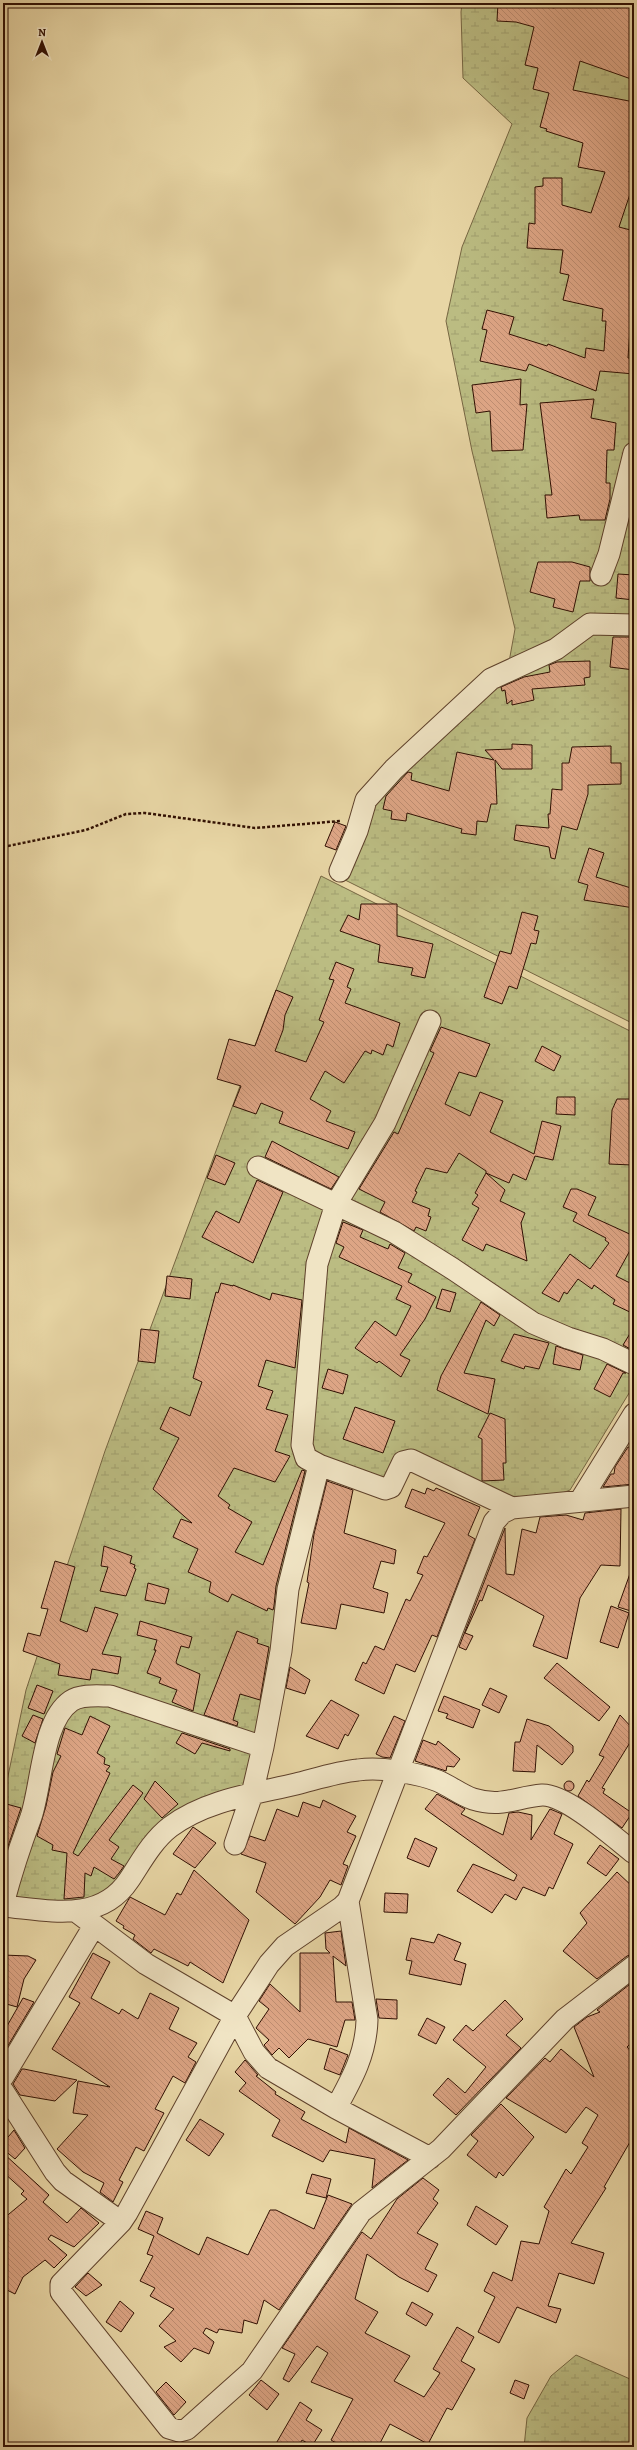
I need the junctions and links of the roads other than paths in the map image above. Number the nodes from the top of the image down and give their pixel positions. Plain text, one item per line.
1 (633, 455) edge
2 (601, 575) dead end
3 (634, 625) edge
4 (340, 871) dead end
5 (430, 1021) dead end
6 (258, 1167) dead end
7 (336, 1204) junction
8 (634, 1364) edge
9 (634, 1414) edge
10 (320, 1465) junction
11 (634, 1496) edge
12 (580, 1502) junction
13 (512, 1508) junction
14 (263, 1747) junction
15 (398, 1771) junction
16 (252, 1794) junction
17 (235, 1844) dead end
18 (634, 1853) edge
19 (348, 1900) junction
20 (3, 1905) edge
21 (77, 1912) junction
22 (94, 1926) junction
23 (634, 1966) edge
24 (235, 2016) junction
25 (3, 2077) edge
26 (3, 2091) edge
27 (336, 2108) junction
28 (430, 2158) junction
29 (121, 2222) junction

1 - 2 street
3 - 4 street
5 - 7 street
6 - 7 street
7 - 8 street
7 - 10 street
9 - 12 street
10 - 13 street
10 - 14 street
11 - 12 street
12 - 13 street
13 - 15 street
14 - 16 street
14 - 20 street
15 - 16 street
15 - 18 street
15 - 19 street
16 - 17 street
16 - 21 street
19 - 24 street
19 - 27 street
20 - 21 street
21 - 22 street
22 - 24 street
22 - 25 street
23 - 28 street
24 - 27 street
24 - 29 street
26 - 29 street
27 - 28 street
28 - 29 street

